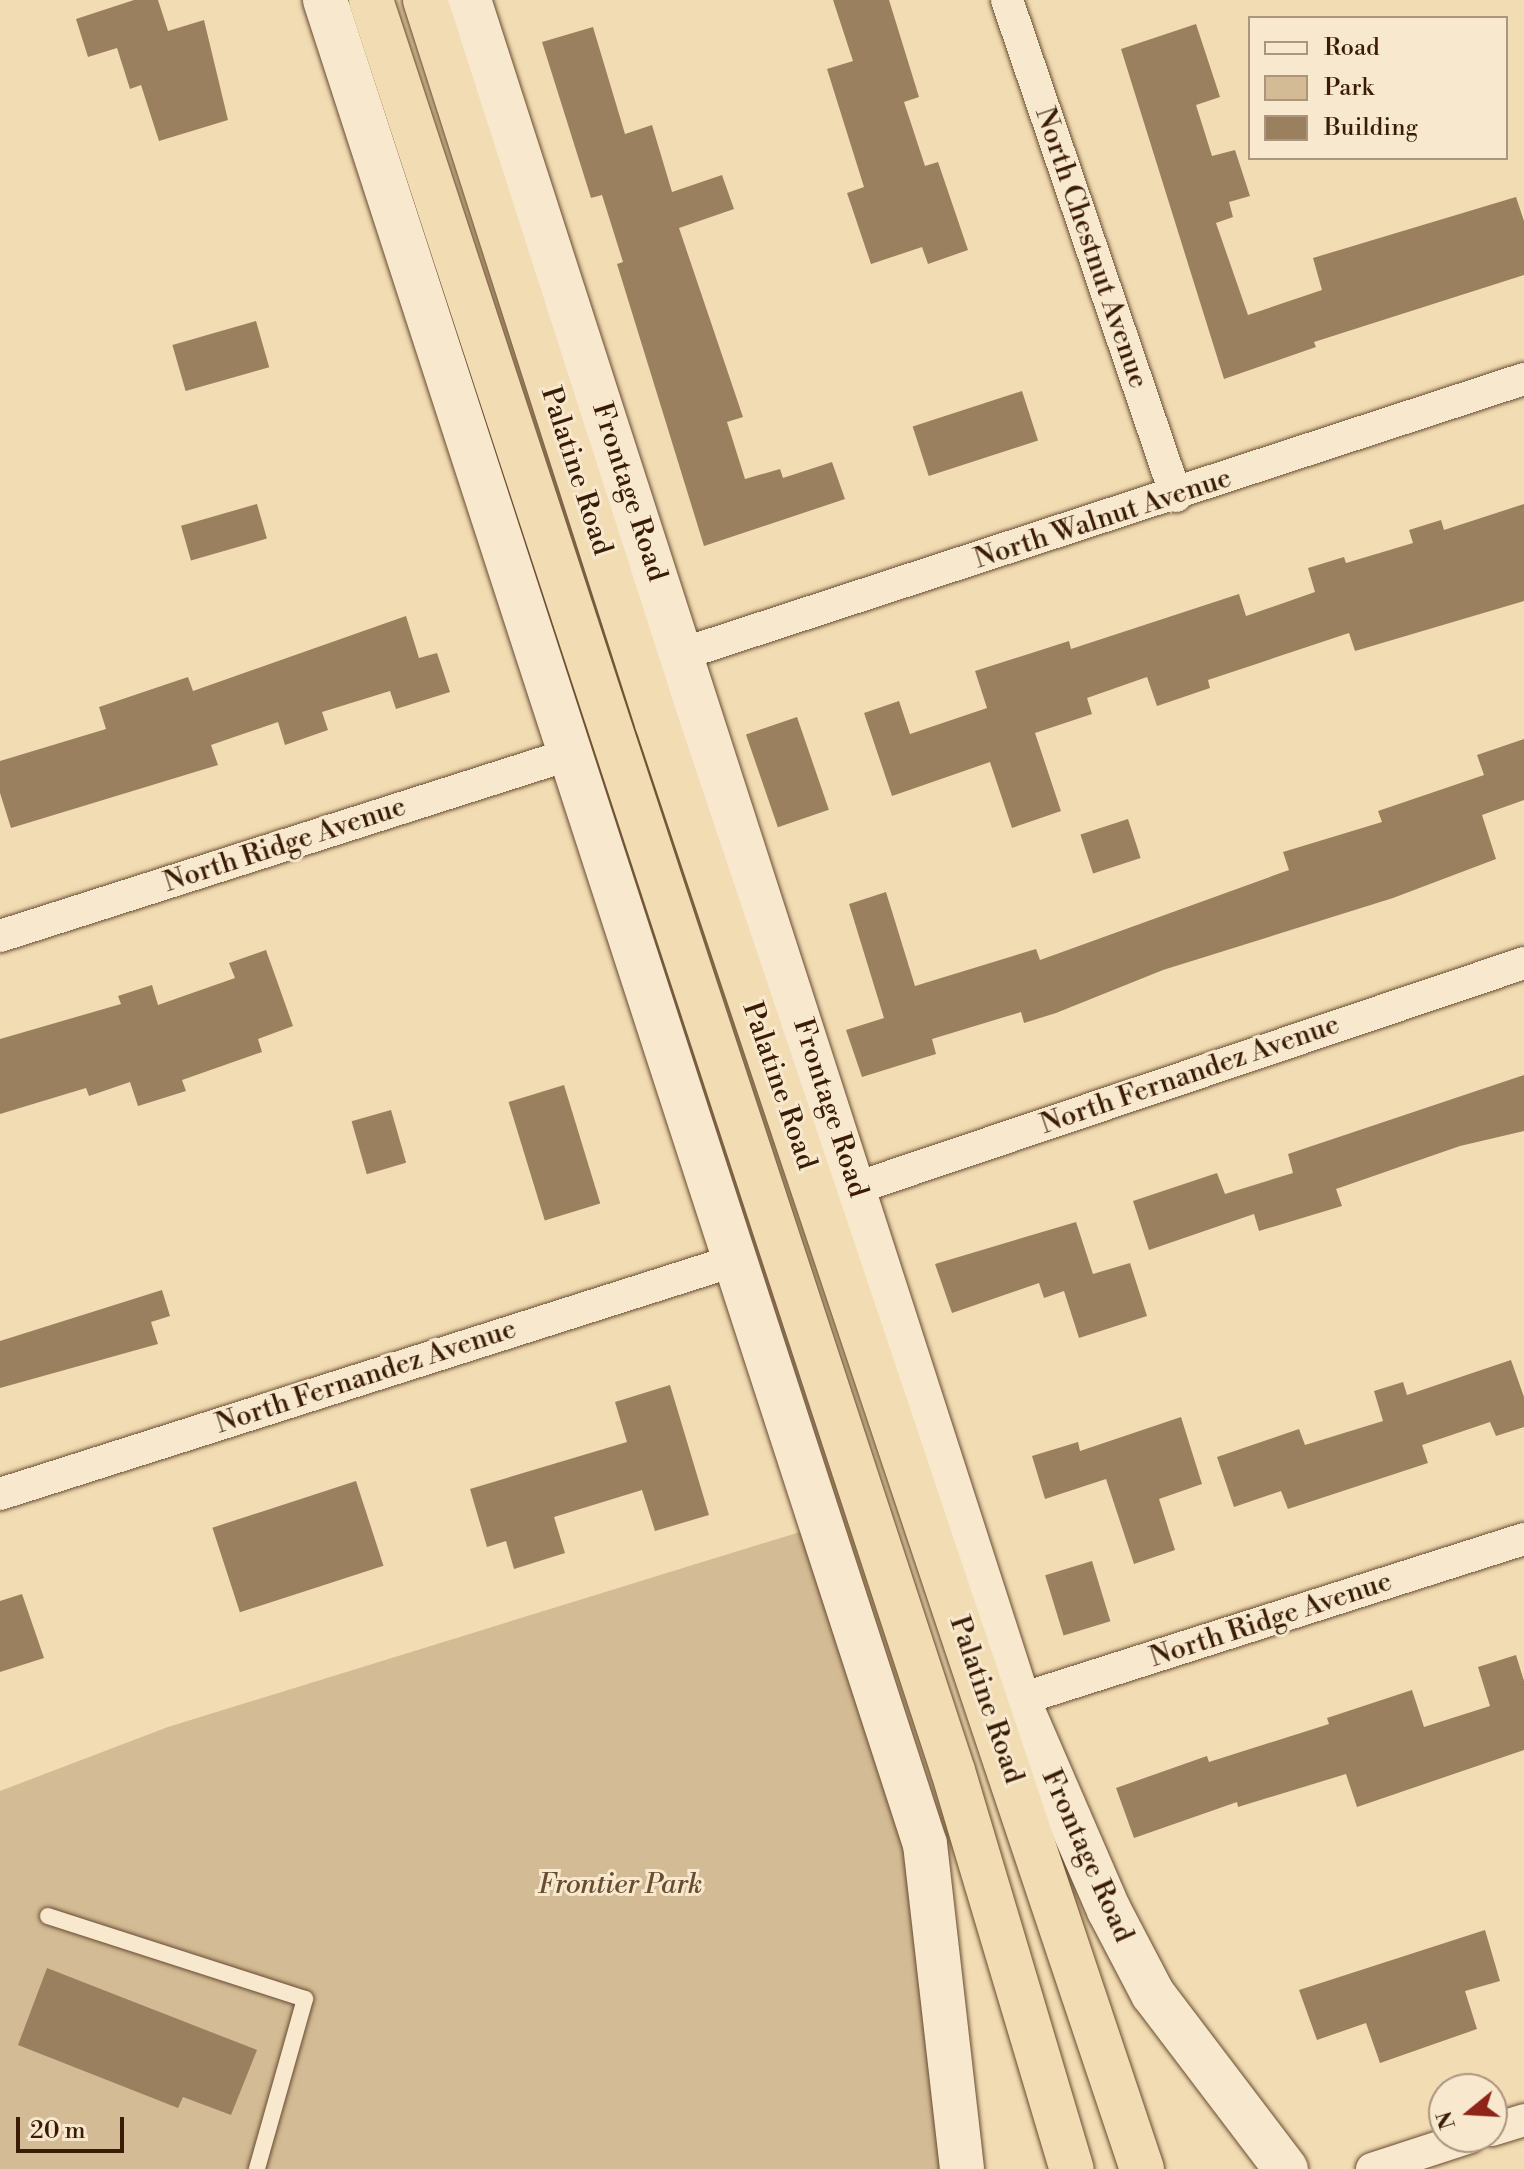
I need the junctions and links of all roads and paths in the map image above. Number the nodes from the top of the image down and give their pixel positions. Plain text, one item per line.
1 (325, 0) edge
2 (371, 0) edge
3 (425, 0) edge
4 (469, 0) edge
5 (1007, 0) edge
6 (1524, 379) edge
7 (1176, 496) junction
8 (682, 654) junction
9 (571, 754) junction
10 (0, 936) edge
11 (1524, 963) edge
12 (856, 1188) junction
13 (733, 1261) junction
14 (0, 1494) edge
15 (1524, 1539) edge
16 (1018, 1700) junction
17 (48, 1916) dead end
18 (1428, 2151) edge
19 (257, 2169) edge
20 (962, 2169) edge
21 (1072, 2169) edge
22 (1142, 2169) edge
23 (1286, 2169) edge
24 (1372, 2169) edge

1 - 9 street
2 - 21 highway, Palatine Road
3 - 22 highway, Palatine Road
4 - 8 street, Frontage Road
5 - 7 street, North Chestnut Avenue
6 - 7 street, North Walnut Avenue
7 - 8 street, North Walnut Avenue
8 - 12 street, Frontage Road
9 - 10 street, North Ridge Avenue
9 - 13 street
11 - 12 street, North Fernandez Avenue
12 - 16 street, Frontage Road
13 - 14 street, North Fernandez Avenue
13 - 20 street
15 - 16 street, North Ridge Avenue
16 - 23 street, Frontage Road
17 - 19 lane
18 - 24 street

